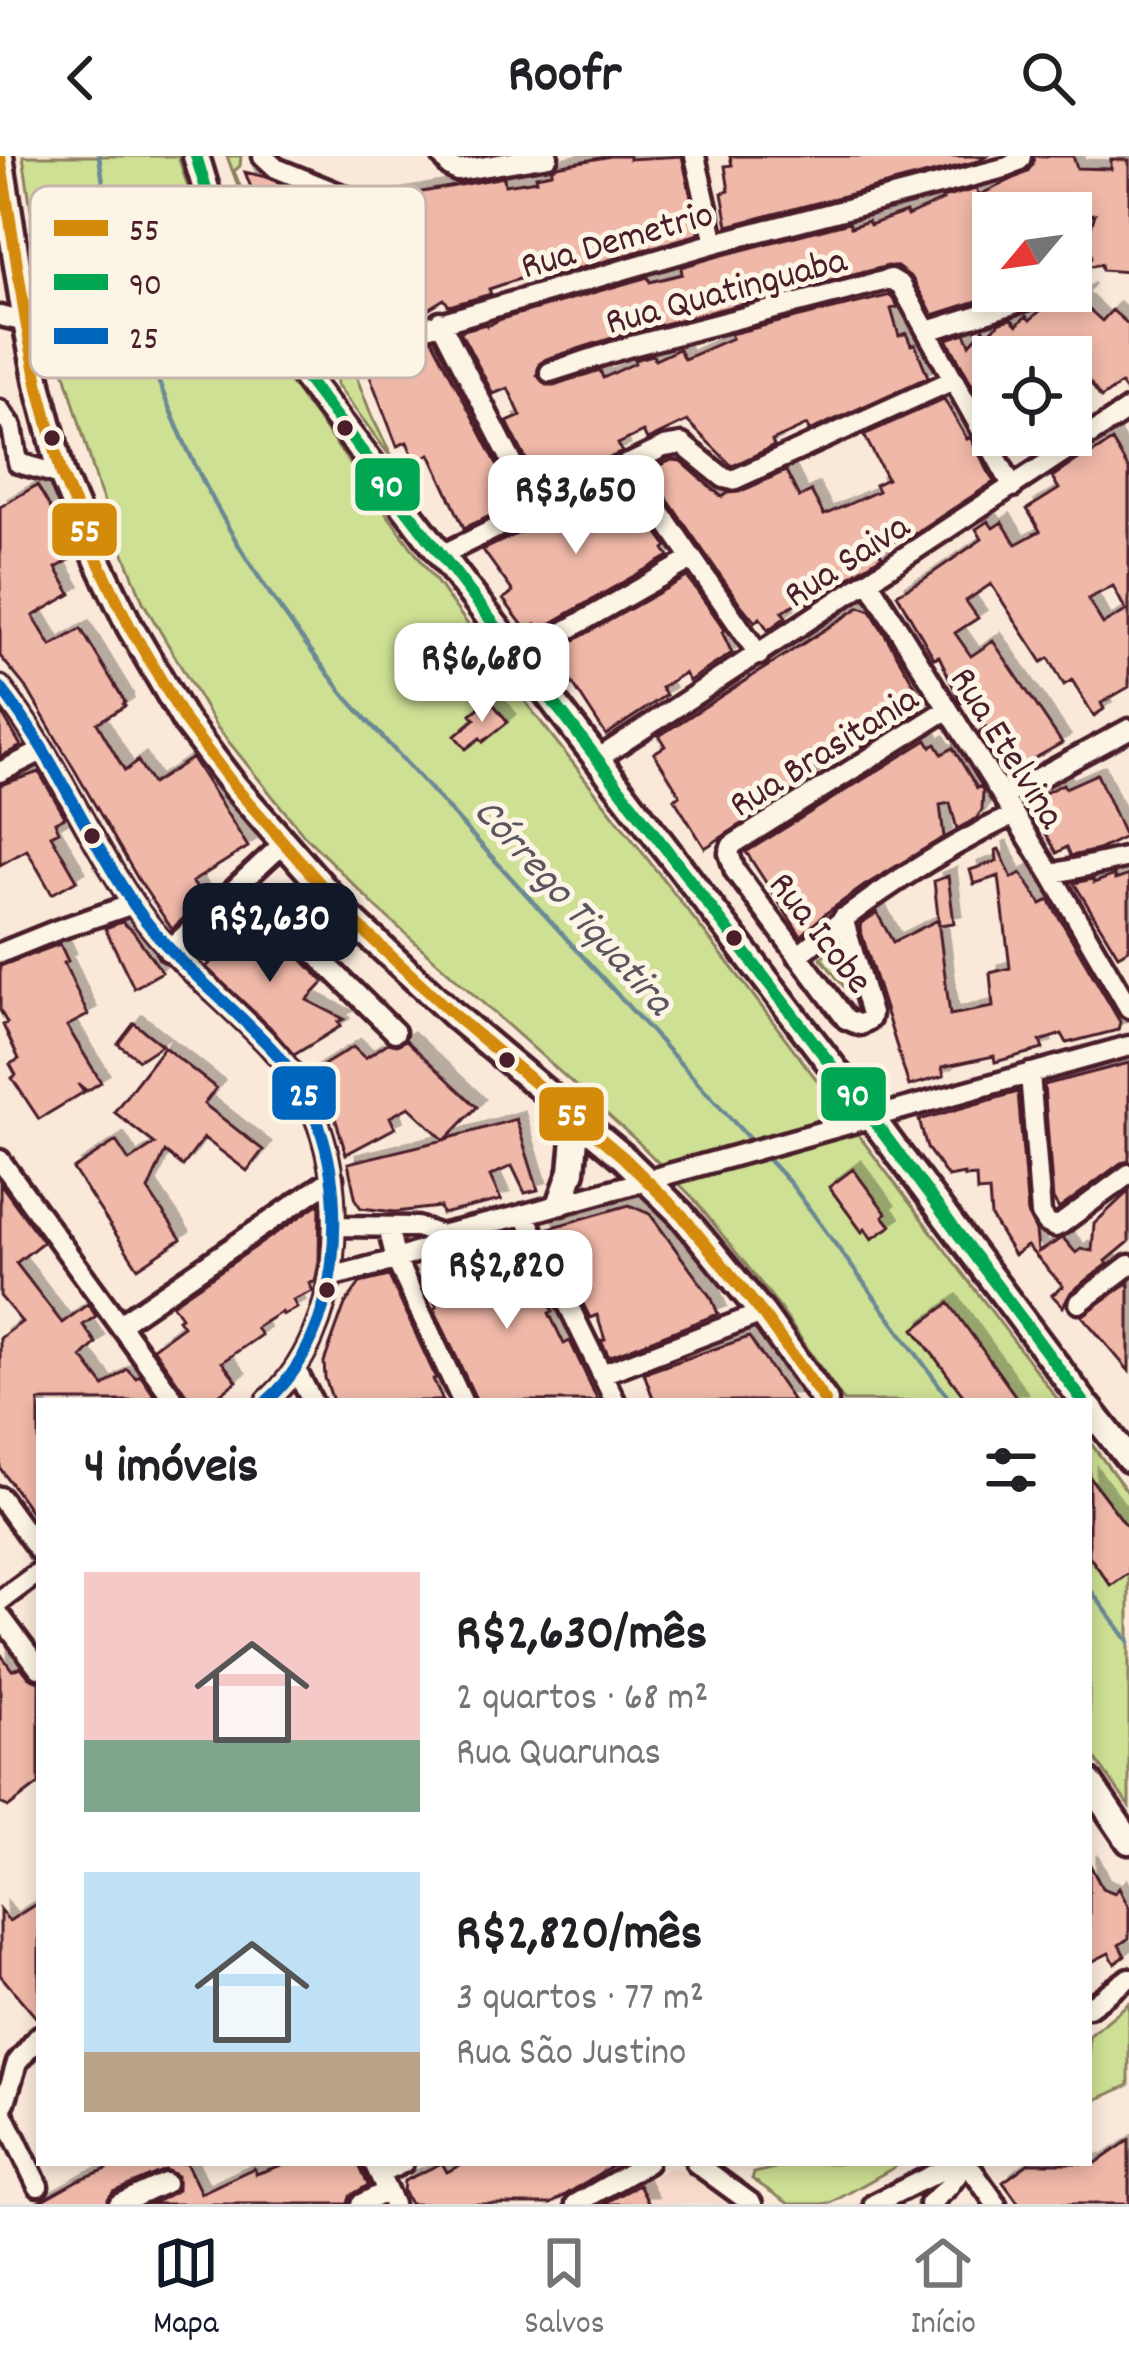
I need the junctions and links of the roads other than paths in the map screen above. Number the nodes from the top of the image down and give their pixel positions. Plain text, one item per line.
1 (0, 156) edge
2 (196, 156) edge
3 (263, 156) edge
4 (442, 156) edge
5 (548, 156) edge
6 (695, 156) edge
7 (1021, 156) edge
8 (205, 186) edge
9 (320, 186) edge
10 (3, 198) edge
11 (715, 243) junction
12 (990, 312) edge
13 (0, 316) edge
14 (26, 322) junction
15 (440, 322) junction
16 (426, 326) edge
17 (928, 332) junction
18 (30, 342) edge
19 (550, 373) dead end
20 (37, 378) edge
21 (306, 378) edge
22 (953, 380) junction
23 (39, 388) junction
24 (1124, 412) edge
25 (4, 413) edge
26 (1129, 436) edge
27 (18, 463) junction
28 (627, 464) junction
29 (62, 475) junction
30 (0, 477) edge
31 (1012, 487) junction
32 (536, 509) junction
33 (441, 555) junction
34 (692, 560) junction
35 (869, 582) junction
36 (555, 637) dead end
37 (758, 655) junction
38 (0, 687) edge
39 (948, 709) junction
40 (1129, 729) edge
41 (44, 750) junction
42 (596, 760) junction
43 (0, 772) edge
44 (1003, 797) junction
45 (1013, 815) junction
46 (284, 844) junction
47 (732, 845) joint
48 (1129, 856) edge
49 (1051, 874) junction
50 (243, 882) junction
51 (133, 904) junction
52 (843, 918) junction
53 (168, 951) junction
54 (0, 953) edge
55 (799, 956) junction
56 (1129, 1008) edge
57 (395, 1032) dead end
58 (1129, 1046) edge
59 (1030, 1073) junction
60 (872, 1117) junction
61 (577, 1118) junction
62 (0, 1160) edge
63 (1129, 1174) edge
64 (333, 1178) junction
65 (646, 1178) junction
66 (562, 1202) junction
67 (524, 1214) junction
68 (336, 1226) junction
69 (388, 1227) junction
70 (440, 1235) junction
71 (396, 1260) junction
72 (1129, 1265) edge
73 (330, 1277) junction
74 (1078, 1303) dead end
75 (762, 1313) junction
76 (120, 1324) junction
77 (296, 1370) junction
78 (602, 1374) junction
79 (174, 1398) edge
80 (270, 1398) edge
81 (310, 1398) edge
82 (461, 1398) edge
83 (614, 1398) edge
84 (823, 1398) edge
85 (1081, 1398) edge
86 (1092, 1412) edge
87 (1129, 1459) edge
88 (0, 1498) edge
89 (36, 1547) edge
90 (36, 1574) edge
91 (0, 1601) edge
92 (0, 1616) edge
93 (36, 1664) edge
94 (1092, 1786) edge
95 (1129, 1841) edge
96 (1129, 1978) edge
97 (1092, 2005) edge
98 (36, 2040) edge
99 (4, 2080) edge
100 (0, 2109) edge
101 (30, 2148) edge
102 (642, 2166) edge
103 (700, 2166) edge
104 (956, 2166) edge
105 (964, 2166) edge
106 (968, 2166) edge
107 (165, 2182) dead end
108 (383, 2183) edge
109 (38, 2186) dead end
110 (119, 2204) edge
111 (361, 2204) edge
112 (576, 2204) edge
113 (752, 2204) edge
114 (874, 2204) edge
115 (929, 2204) edge
116 (996, 2204) edge

1 - 10 main road
2 - 8 main road
3 - 9 street
4 - 5 street
6 - 11 street
7 - 11 street, Rua Demetrio
10 - 14 main road
11 - 15 street, Rua Demetrio
12 - 17 street
13 - 14 street
14 - 18 main road
15 - 16 street, Rua Demetrio
15 - 32 street
17 - 19 street, Rua Quatinguaba
17 - 22 street, Rua Quatinguaba
20 - 23 main road
21 - 33 main road
22 - 28 street
22 - 31 street, Rua Quatinguaba
23 - 25 street
23 - 29 main road
24 - 26 street
24 - 31 street, Rua Saiva
25 - 27 street
27 - 29 street
27 - 30 street
28 - 32 street
28 - 34 street
29 - 46 main road
31 - 35 street, Rua Saiva
32 - 33 street
33 - 42 main road
34 - 36 street
34 - 37 street
35 - 37 street, Rua Saiva
35 - 39 street, Rua Etelvina
37 - 42 street, Rua Saiva
38 - 41 street
39 - 44 street, Rua Etelvina
39 - 47 street, Rua Brasitania
40 - 44 street
41 - 43 street
41 - 51 street
42 - 60 main road
44 - 45 street, Rua Etelvina
45 - 49 street, Rua Etelvina
45 - 52 street
46 - 50 street
46 - 61 main road
47 - 55 street, Rua Icobe
48 - 49 street
49 - 56 street, Rua Etelvina
50 - 53 street
50 - 57 street
51 - 53 street
51 - 54 street
52 - 55 street
52 - 55 street, Rua Icobe
53 - 64 street
58 - 59 street
59 - 60 street
59 - 63 street
60 - 65 street
60 - 85 main road
61 - 65 main road
61 - 66 main road
62 - 76 street
64 - 68 street
64 - 76 street
65 - 66 street
65 - 75 main road
66 - 67 street
67 - 70 street
67 - 78 street
68 - 69 street
68 - 73 street
69 - 70 street
69 - 71 street
70 - 71 street
71 - 73 street
71 - 82 street
72 - 74 street
73 - 77 street
75 - 78 street
75 - 84 main road
76 - 79 street
77 - 80 street
77 - 81 street
78 - 83 street
86 - 87 main road
88 - 89 street
90 - 91 street
92 - 93 street
94 - 95 main road
96 - 97 street
98 - 99 street
99 - 100 street
100 - 101 street
101 - 109 street
102 - 112 street
103 - 113 street
104 - 114 street
105 - 115 street
106 - 116 street
107 - 110 street
108 - 111 street

